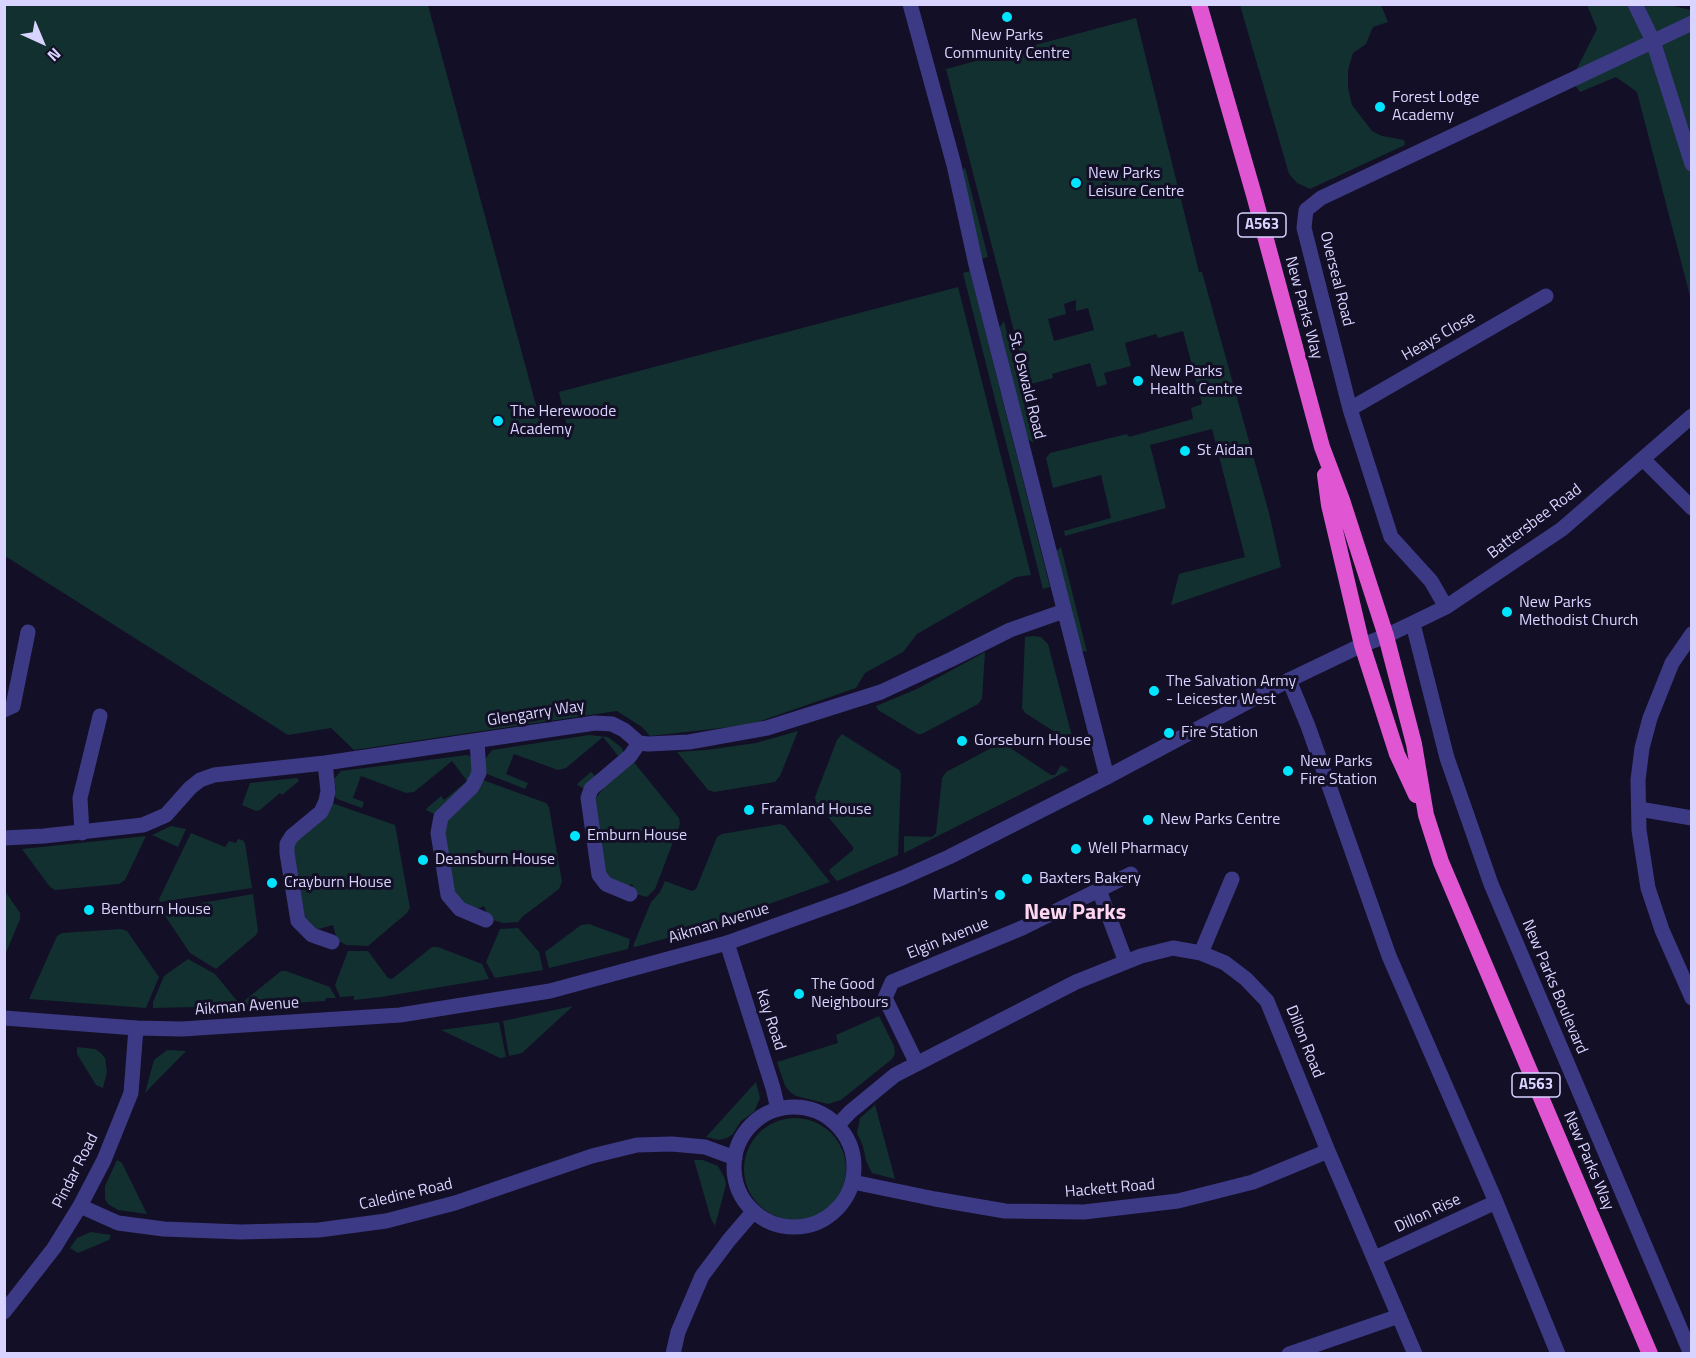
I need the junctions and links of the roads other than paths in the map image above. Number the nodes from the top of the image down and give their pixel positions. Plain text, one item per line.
1 (909, 4) edge
2 (1199, 4) edge
3 (1635, 4) edge
4 (1692, 23) edge
5 (1653, 41) junction
6 (1692, 164) edge
7 (1546, 296) dead end
8 (1350, 409) junction
9 (1692, 416) edge
10 (1322, 447) junction
11 (1642, 459) junction
12 (1692, 508) edge
13 (1446, 607) junction
14 (1064, 611) junction
15 (1413, 624) junction
16 (28, 632) dead end
17 (1692, 634) edge
18 (1386, 636) junction
19 (1362, 645) junction
20 (1289, 680) junction
21 (4, 710) edge
22 (100, 716) dead end
23 (477, 741) junction
24 (639, 743) junction
25 (325, 763) junction
26 (1107, 777) junction
27 (1638, 809) junction
28 (1426, 815) junction
29 (1692, 818) edge
30 (82, 833) junction
31 (4, 838) edge
32 (1131, 874) dead end
33 (1232, 879) dead end
34 (1099, 890) junction
35 (630, 894) dead end
36 (486, 920) dead end
37 (332, 942) dead end
38 (727, 943) junction
39 (1201, 953) junction
40 (1126, 962) junction
41 (1692, 998) edge
42 (4, 1018) edge
43 (136, 1028) junction
44 (917, 1064) junction
45 (778, 1109) junction
46 (838, 1125) junction
47 (1328, 1151) junction
48 (735, 1158) junction
49 (853, 1182) junction
50 (1496, 1202) junction
51 (80, 1206) junction
52 (753, 1212) junction
53 (1375, 1258) junction
54 (4, 1312) edge
55 (1399, 1316) junction
56 (673, 1353) edge
57 (1289, 1353) edge
58 (1415, 1353) edge
59 (1558, 1353) edge
60 (1650, 1353) edge
61 (1691, 1353) edge

1 - 14 street, St. Oswald Road
2 - 10 highway, New Parks Way / A563
3 - 5 street
4 - 5 street
5 - 6 street
5 - 8 street, Overseal Road
7 - 8 street, Heays Close
8 - 13 street, Overseal Road
9 - 11 street, Battersbee Road
10 - 18 highway, New Parks Way / A563
10 - 19 highway, New Parks Way / A563
11 - 12 street
11 - 13 street, Battersbee Road
13 - 15 street, Battersbee Road
14 - 24 street
14 - 26 street, St. Oswald Road
15 - 18 street, Battersbee Road
15 - 61 street, New Parks Boulevard
16 - 21 street
17 - 27 street
18 - 19 street, Aikman Avenue
18 - 28 highway, New Parks Way / A563
19 - 20 street, Aikman Avenue
19 - 28 highway, New Parks Way / A563
20 - 26 street, Aikman Avenue
20 - 50 street
22 - 30 street
23 - 24 street, Glengarry Way
23 - 25 street, Glengarry Way
23 - 36 street
24 - 35 street
25 - 30 street, Glengarry Way
25 - 37 street
26 - 38 street, Aikman Avenue
27 - 29 street
27 - 41 street
28 - 60 highway, New Parks Way / A563
30 - 31 street, Glengarry Way
32 - 34 street, Elgin Avenue
33 - 39 street
34 - 40 street
34 - 44 street, Elgin Avenue
38 - 43 street, Aikman Avenue
38 - 45 street, Kay Road
39 - 40 street, Dillon Road
39 - 47 street, Dillon Road
40 - 44 street, Dillon Road
42 - 43 street, Aikman Avenue
43 - 51 street, Pindar Road
44 - 46 street, Dillon Road
45 - 46 street
45 - 48 street
46 - 49 street
47 - 49 street, Hackett Road
47 - 53 street, Dillon Road
48 - 51 street, Caledine Road
48 - 52 street
49 - 52 street
50 - 53 street, Dillon Rise
50 - 59 street
51 - 54 street, Pindar Road
52 - 56 street
53 - 55 street, Dillon Road
55 - 57 street
55 - 58 street, Dillon Road

